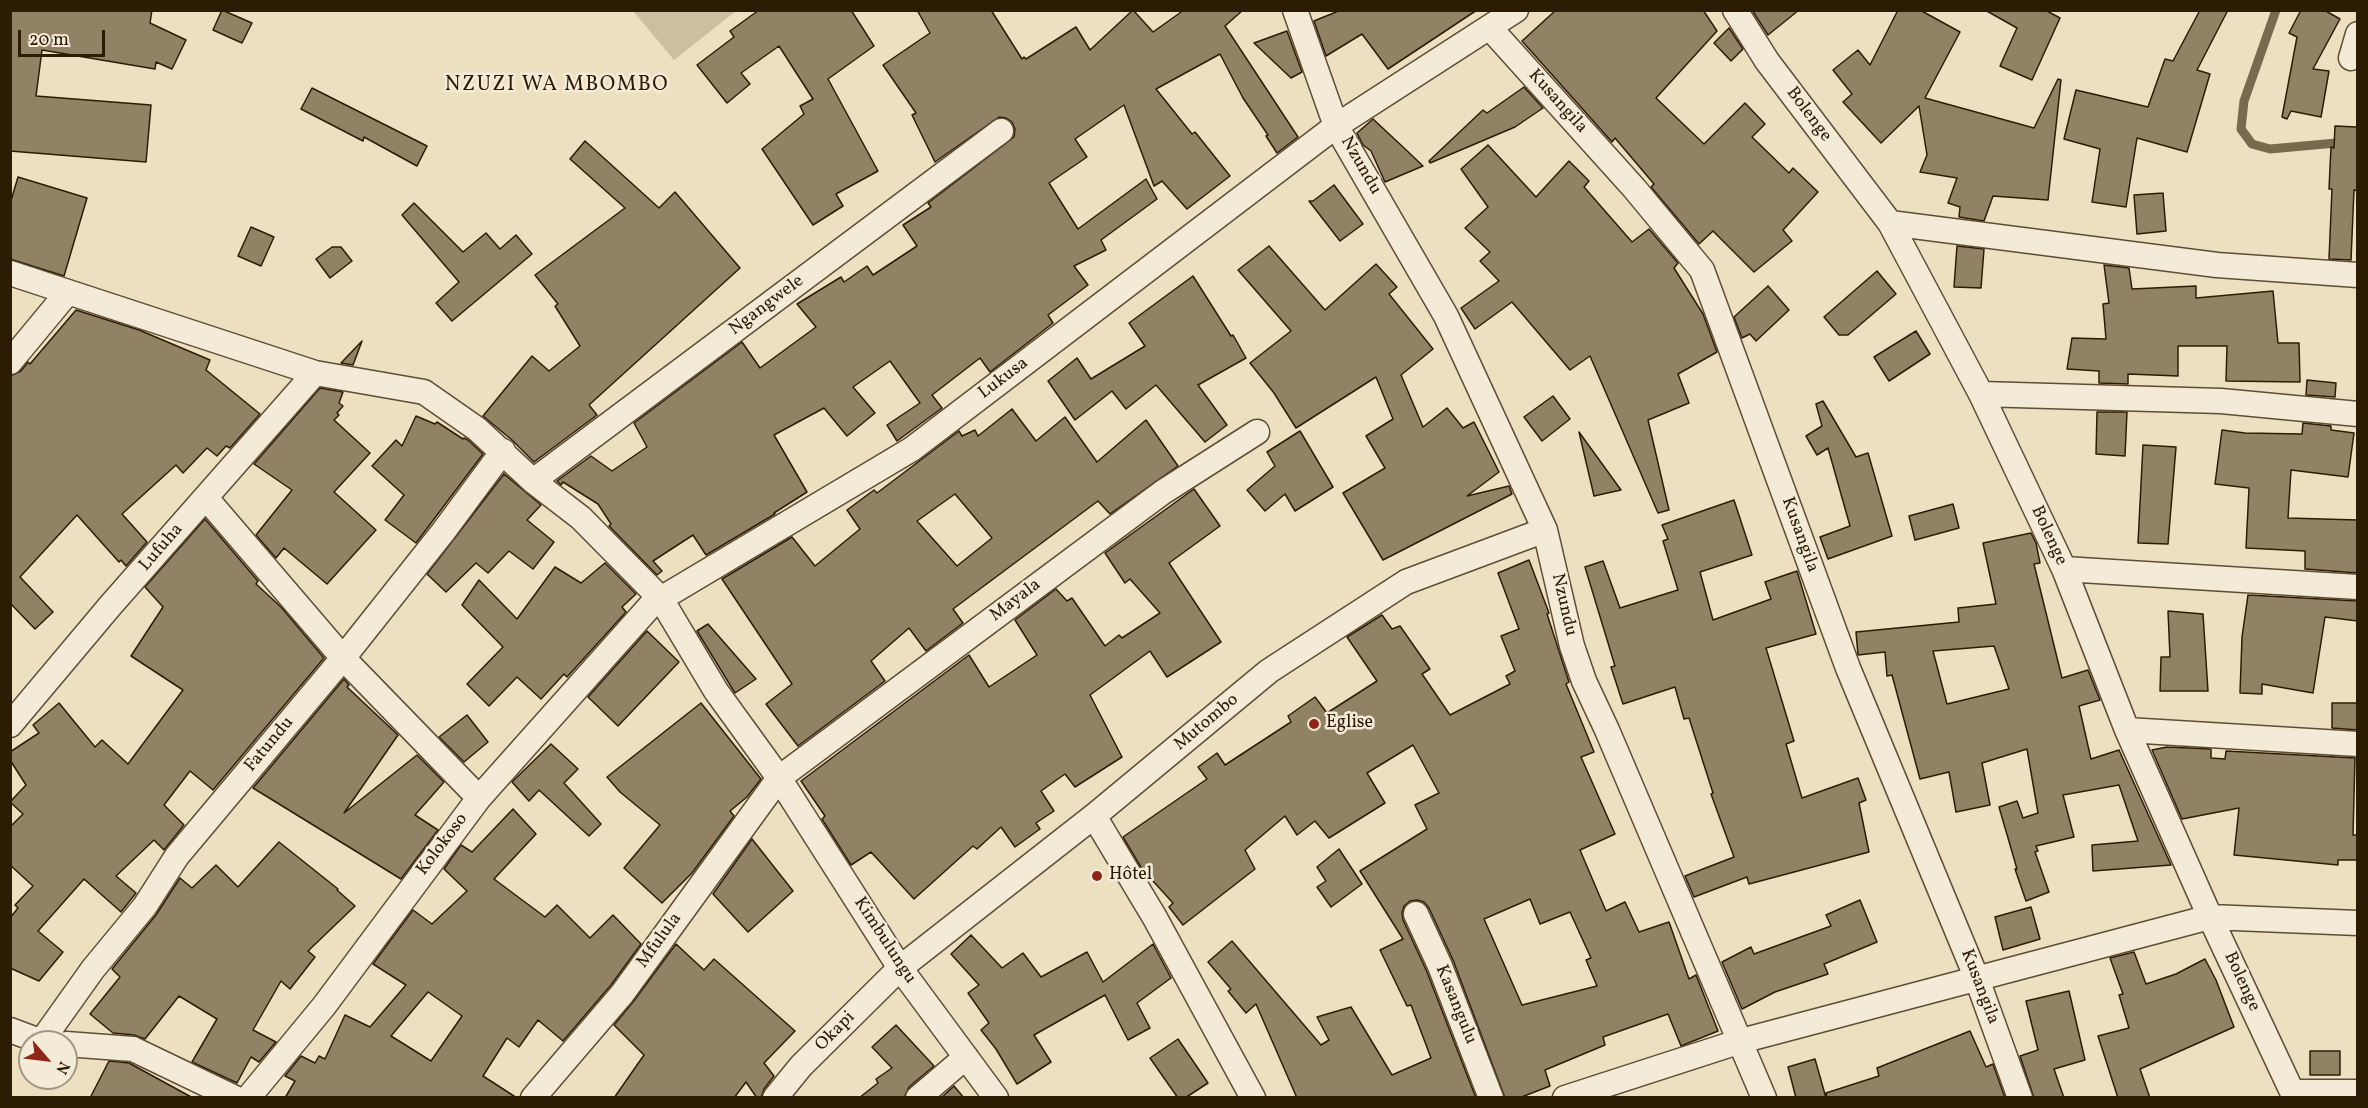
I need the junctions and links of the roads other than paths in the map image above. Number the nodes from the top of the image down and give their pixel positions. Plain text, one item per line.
1 (1295, 10) edge
2 (1516, 10) edge
3 (1737, 11) edge
4 (1491, 28) junction
5 (2358, 34) edge
6 (2351, 58) dead end
7 (1336, 126) junction
8 (1001, 132) dead end
9 (1890, 223) junction
10 (10, 273) edge
11 (2358, 274) edge
12 (68, 292) junction
13 (10, 362) edge
14 (315, 373) junction
15 (1981, 394) junction
16 (2358, 414) edge
17 (1257, 432) dead end
18 (503, 451) junction
19 (533, 481) junction
20 (206, 498) junction
21 (1545, 530) junction
22 (2064, 569) junction
23 (2358, 586) edge
24 (657, 601) junction
25 (343, 658) junction
26 (10, 724) edge
27 (2127, 730) junction
28 (2358, 744) edge
29 (779, 778) junction
30 (479, 798) junction
31 (1094, 816) junction
32 (1416, 914) dead end
33 (2210, 917) junction
34 (2358, 923) edge
35 (900, 968) junction
36 (1977, 979) junction
37 (50, 1030) edge
38 (1741, 1041) junction
39 (78, 1045) edge
40 (966, 1057) junction
41 (2358, 1092) edge
42 (2294, 1095) edge
43 (235, 1098) edge
44 (248, 1098) edge
45 (533, 1098) edge
46 (775, 1098) edge
47 (918, 1098) edge
48 (996, 1098) edge
49 (1254, 1098) edge
50 (1491, 1098) edge
51 (1565, 1098) edge
52 (1764, 1098) edge
53 (2020, 1098) edge

1 - 7 street, Nzundu
2 - 4 street, Lukusa
3 - 9 street, Bolenge
4 - 7 street, Lukusa
4 - 36 street, Kusangila
5 - 6 street
7 - 21 street, Nzundu
7 - 24 street, Lukusa
8 - 19 street, Ngangwele
9 - 11 street
9 - 15 street, Bolenge
10 - 12 street, Kimbulungu
12 - 13 street
12 - 14 street, Kimbulungu
14 - 18 street, Kimbulungu
14 - 20 street, Lufuha
15 - 16 street
15 - 22 street, Bolenge
17 - 29 street, Mayala
18 - 19 street, Kimbulungu
18 - 25 street, Fatundu
19 - 24 street, Kimbulungu
20 - 25 street
20 - 26 street, Lufuha
21 - 31 street, Mutombo
21 - 38 street, Nzundu
22 - 23 street
22 - 27 street, Bolenge
24 - 29 street, Kimbulungu
24 - 30 street, Kolokoso
25 - 30 street
25 - 37 street, Fatundu
27 - 28 street
27 - 33 street, Bolenge
29 - 35 street, Kimbulungu
29 - 45 street, Mfulula
30 - 44 street, Kolokoso
31 - 35 street, Mutombo
31 - 49 street
32 - 50 street, Kasangulu
33 - 34 street
33 - 36 street
33 - 42 street, Bolenge
35 - 40 street, Kimbulungu
35 - 46 street, Okapi
36 - 38 street
36 - 53 street, Kusangila
38 - 51 street
38 - 52 street, Nzundu
39 - 43 street
40 - 47 street
40 - 48 street, Kimbulungu
41 - 42 street

